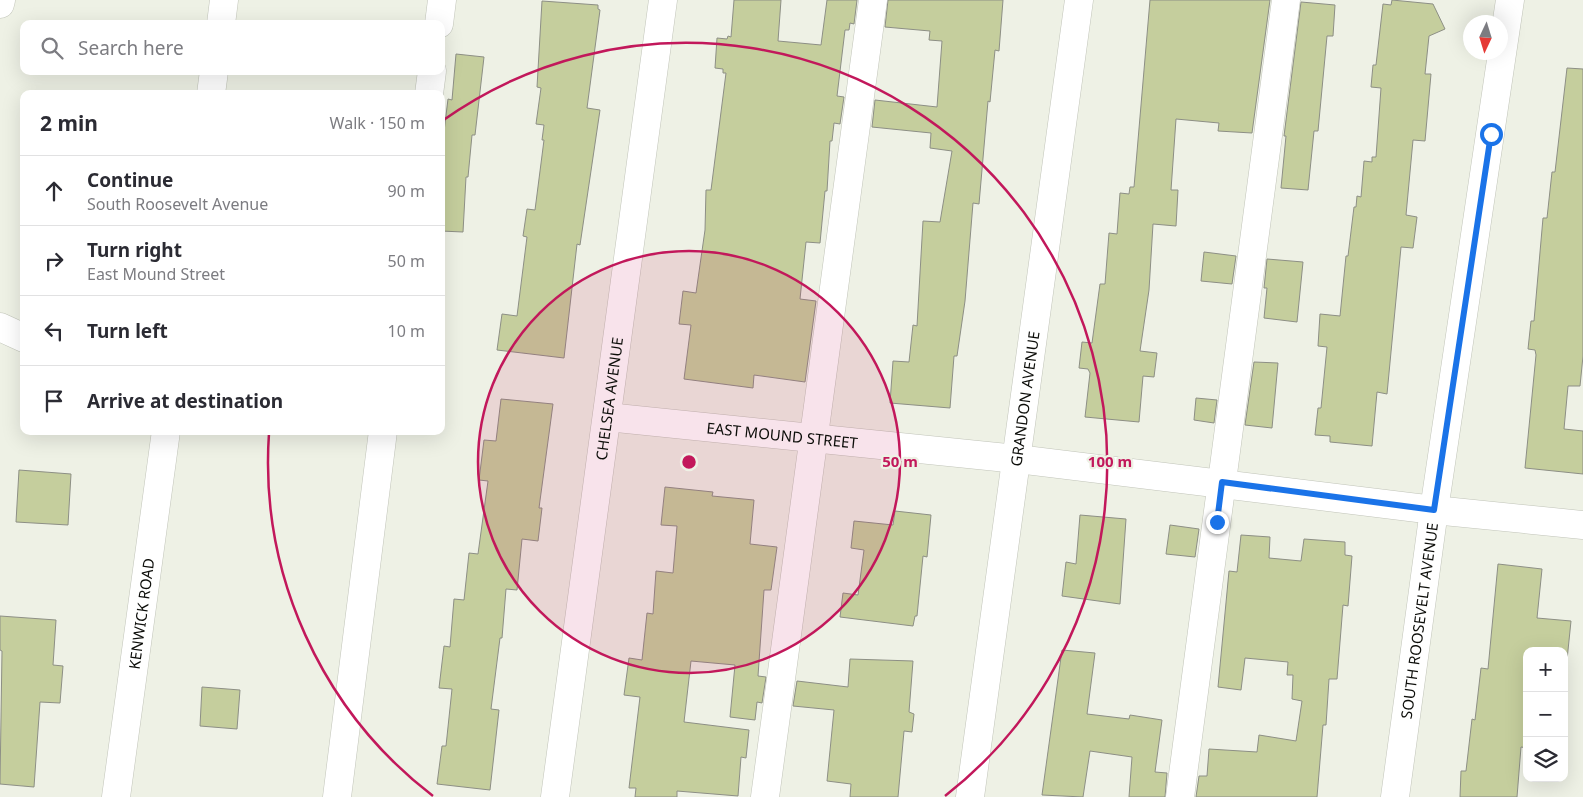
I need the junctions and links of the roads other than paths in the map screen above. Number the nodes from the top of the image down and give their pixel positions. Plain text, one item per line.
1 (1, 0) edge
2 (224, 0) edge
3 (442, 0) edge
4 (663, 0) edge
5 (873, 0) edge
6 (1079, 0) edge
7 (1286, 0) edge
8 (1510, 0) edge
9 (0, 4) edge
10 (222, 20) edge
11 (440, 20) edge
12 (213, 75) edge
13 (431, 75) edge
14 (212, 90) edge
15 (430, 90) edge
16 (0, 327) edge
17 (20, 336) edge
18 (606, 417) junction
19 (165, 435) edge
20 (382, 435) edge
21 (814, 438) junction
22 (1016, 459) junction
23 (1222, 482) junction
24 (1434, 510) junction
25 (1583, 525) edge
26 (116, 797) edge
27 (337, 797) edge
28 (555, 797) edge
29 (765, 797) edge
30 (970, 797) edge
31 (1180, 797) edge
32 (1395, 797) edge

1 - 9 street
2 - 10 street
3 - 11 street
4 - 18 street, CHELSEA AVENUE
5 - 21 street
6 - 22 street, GRANDON AVENUE
7 - 23 street
8 - 24 street, SOUTH ROOSEVELT AVENUE
12 - 14 street
13 - 15 street
16 - 17 street
18 - 21 street, EAST MOUND STREET
18 - 28 street, CHELSEA AVENUE
19 - 26 street, KENWICK ROAD
20 - 27 street
21 - 22 street, EAST MOUND STREET
21 - 29 street
22 - 23 street, EAST MOUND STREET
22 - 30 street, GRANDON AVENUE
23 - 24 street, EAST MOUND STREET
23 - 31 street
24 - 25 street, EAST MOUND STREET
24 - 32 street, SOUTH ROOSEVELT AVENUE

